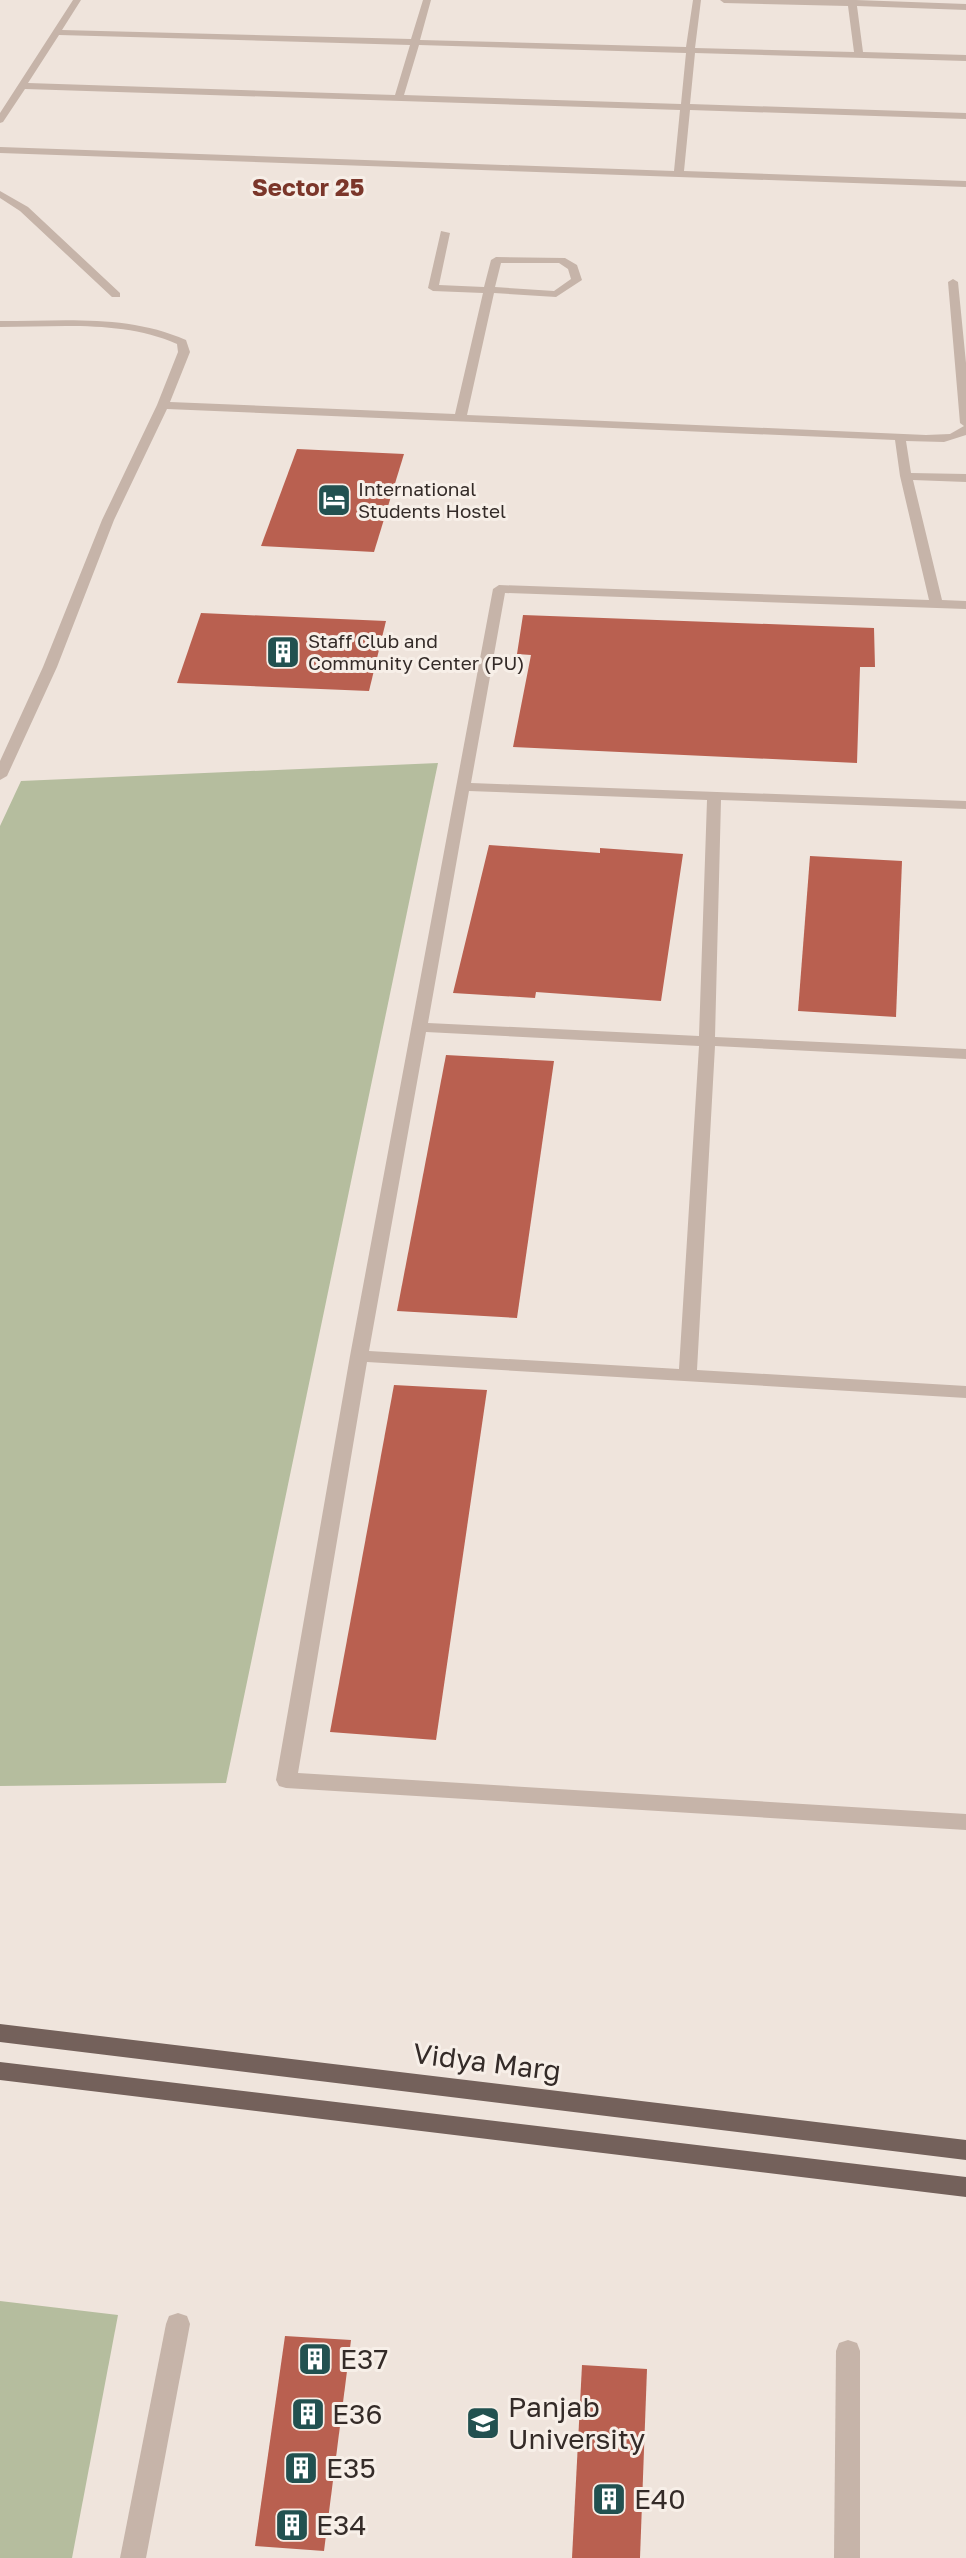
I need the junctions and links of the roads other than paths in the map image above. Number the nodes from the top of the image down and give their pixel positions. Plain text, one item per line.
1 (77, 0) edge
2 (427, 0) edge
3 (697, 0) edge
4 (724, 0) edge
5 (852, 2) edge
6 (966, 7) edge
7 (56, 32) junction
8 (415, 42) junction
9 (688, 50) junction
10 (859, 54) junction
11 (966, 58) edge
12 (22, 86) junction
13 (399, 98) junction
14 (687, 107) junction
15 (966, 116) edge
16 (0, 120) edge
17 (0, 150) edge
18 (679, 174) junction
19 (966, 184) edge
20 (0, 194) edge
21 (445, 233) dead end
22 (953, 282) dead end
23 (489, 290) junction
24 (116, 295) dead end
25 (0, 324) edge
26 (163, 405) junction
27 (460, 418) junction
28 (966, 423) edge
29 (966, 429) edge
30 (900, 437) junction
31 (906, 476) junction
32 (966, 478) edge
33 (936, 604) junction
34 (966, 605) edge
35 (0, 776) edge
36 (462, 787) junction
37 (714, 796) junction
38 (966, 805) edge
39 (418, 1027) junction
40 (707, 1041) junction
41 (966, 1054) edge
42 (359, 1356) junction
43 (688, 1376) junction
44 (966, 1392) edge
45 (966, 1822) edge
46 (0, 2033) edge
47 (0, 2071) edge
48 (966, 2150) edge
49 (966, 2187) edge
50 (178, 2324) dead end
51 (848, 2351) dead end
52 (133, 2558) edge
53 (847, 2558) edge

1 - 7 street
2 - 8 street
3 - 9 street
4 - 5 street
5 - 6 street
5 - 10 street
7 - 8 street
7 - 12 street
8 - 9 street
8 - 13 street
9 - 10 street
9 - 14 street
10 - 11 street
12 - 13 street
12 - 16 street
13 - 14 street
14 - 15 street
14 - 18 street
17 - 18 street
18 - 19 street
20 - 24 street
21 - 23 street
22 - 28 street
23 - 23 street
23 - 27 street
25 - 26 street
26 - 27 street
26 - 35 street
27 - 30 street
29 - 30 street
30 - 31 street
31 - 32 street
31 - 33 street
33 - 34 street
33 - 36 street
36 - 37 street
36 - 39 street
37 - 38 street
37 - 40 street
39 - 40 street
39 - 42 street
40 - 41 street
40 - 43 street
42 - 43 street
42 - 45 street
43 - 44 street
46 - 48 main road, Vidya Marg
47 - 49 main road
50 - 52 street
51 - 53 street

